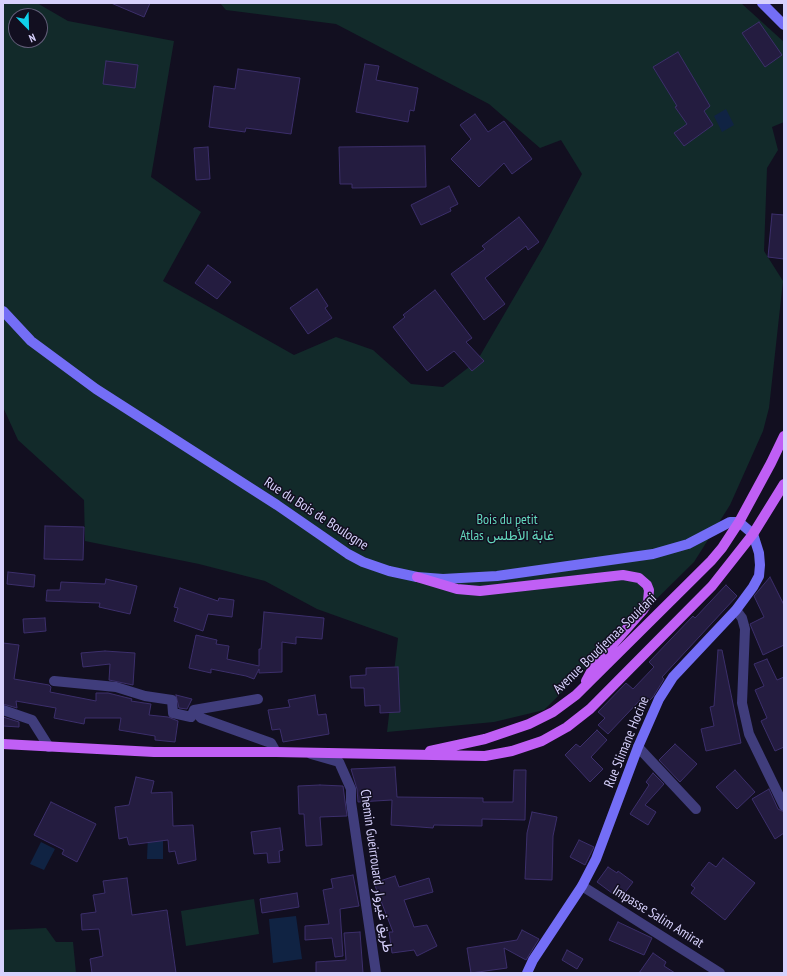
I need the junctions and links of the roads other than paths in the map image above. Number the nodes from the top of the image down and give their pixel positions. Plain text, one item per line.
1 (762, 3) edge
2 (780, 17) edge
3 (784, 26) edge
4 (3, 311) edge
5 (784, 436) edge
6 (781, 448) edge
7 (784, 484) edge
8 (738, 522) junction
9 (753, 534) junction
10 (416, 577) junction
11 (736, 610) junction
12 (54, 681) dead end
13 (582, 689) junction
14 (258, 698) dead end
15 (3, 710) edge
16 (194, 710) junction
17 (3, 744) edge
18 (49, 747) junction
19 (638, 747) junction
20 (276, 752) junction
21 (306, 753) junction
22 (412, 754) junction
23 (784, 806) edge
24 (696, 809) dead end
25 (582, 886) junction
26 (376, 973) edge
27 (527, 973) edge
28 (720, 973) edge

1 - 2 street
2 - 3 street
4 - 10 street, Rue du Bois de Boulogne
5 - 6 main road, Avenue Boudjemaa Souidani
6 - 8 main road, Avenue Boudjemaa Souidani
7 - 9 main road
8 - 9 street
8 - 10 street, Rue du Bois de Boulogne
8 - 13 main road, Avenue Boudjemaa Souidani
9 - 11 street, Rue Slimane Hocine
9 - 22 main road
10 - 13 main road
11 - 19 street, Rue Slimane Hocine
11 - 23 street
12 - 16 street
13 - 22 main road, Avenue Boudjemaa Souidani
14 - 16 street
15 - 18 street
16 - 20 street
17 - 18 main road
18 - 20 main road
19 - 24 street
19 - 25 street, Rue Slimane Hocine
20 - 21 main road
21 - 22 main road
21 - 26 street, Chemin Gueirrouard طريق غيروار
25 - 27 street, Rue Slimane Hocine
25 - 28 street, Impasse Salim Amirat

